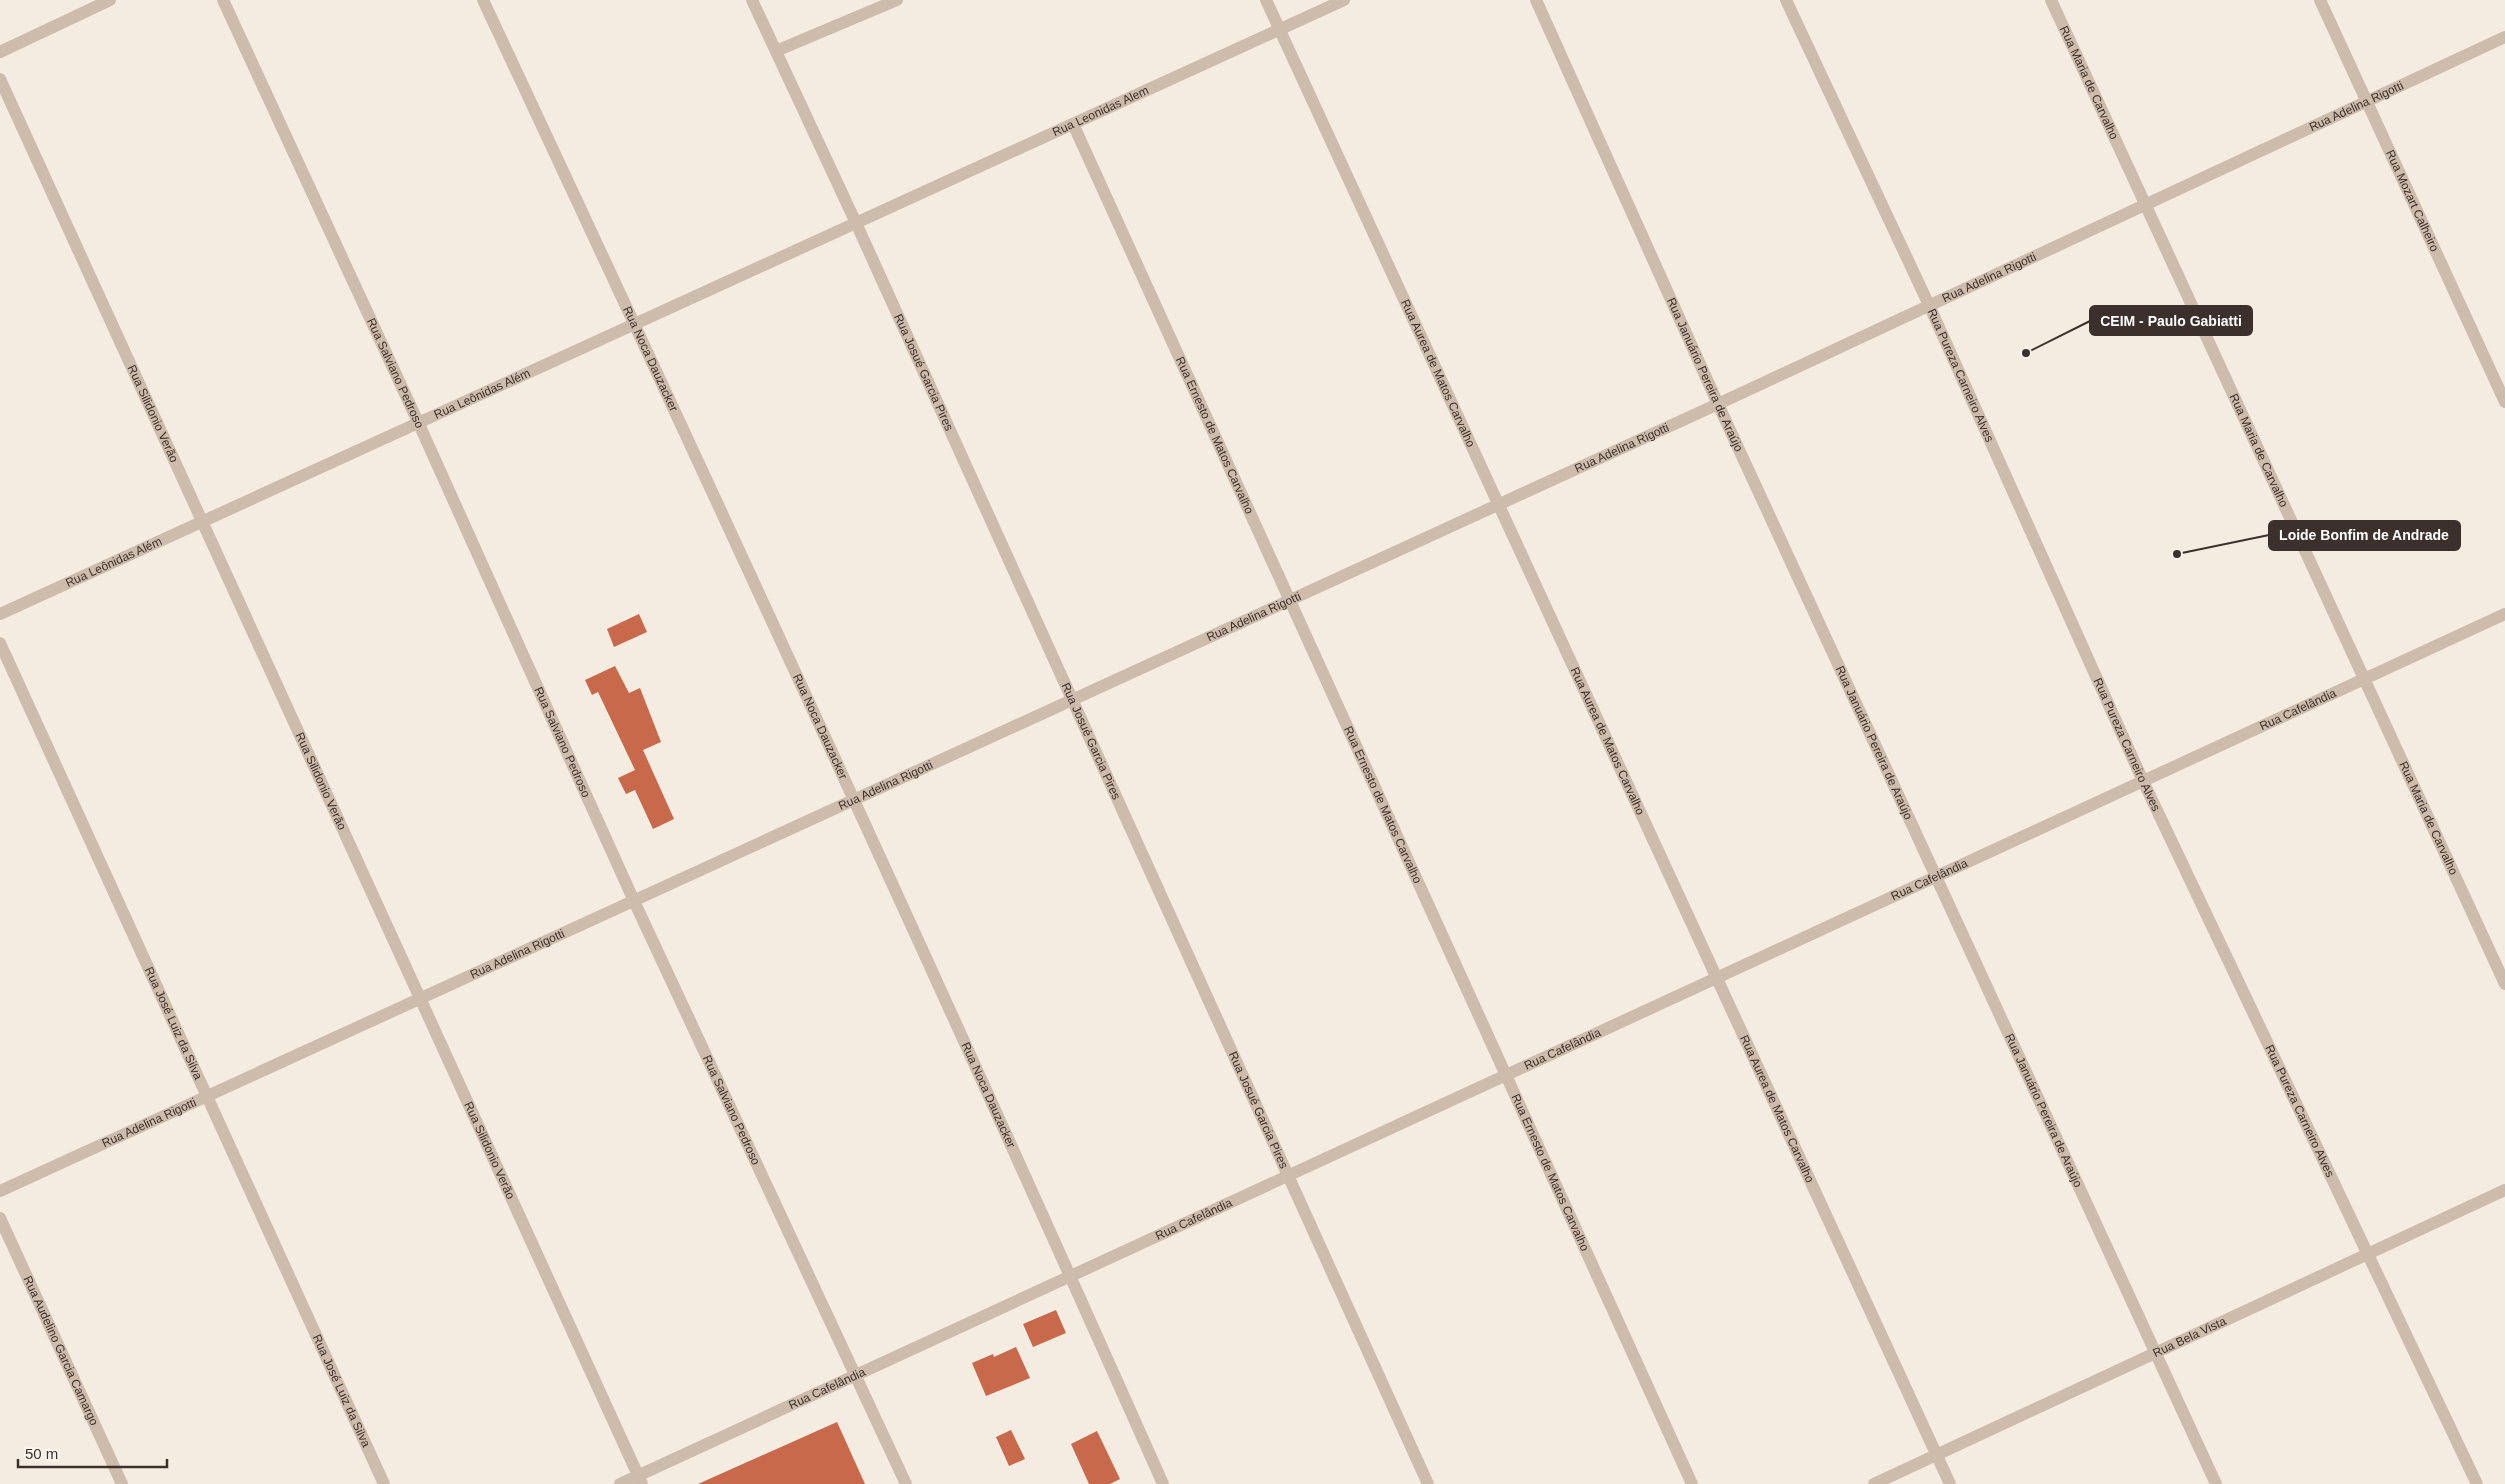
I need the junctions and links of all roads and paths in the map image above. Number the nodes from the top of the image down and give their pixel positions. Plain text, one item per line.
1 (110, 0) edge
2 (223, 0) edge
3 (483, 0) edge
4 (752, 0) edge
5 (897, 0) edge
6 (1266, 0) edge
7 (1344, 0) edge
8 (1536, 0) edge
9 (1786, 0) edge
10 (2051, 0) edge
11 (2320, 0) edge
12 (1280, 30) junction
13 (2505, 37) edge
14 (0, 52) edge
15 (776, 52) junction
16 (0, 79) edge
17 (2367, 102) junction
18 (1073, 124) junction
19 (2146, 204) junction
20 (856, 223) junction
21 (1930, 305) junction
22 (634, 323) junction
23 (2505, 402) edge
24 (1718, 404) junction
25 (418, 422) junction
26 (1498, 505) junction
27 (204, 521) junction
28 (1290, 600) junction
29 (0, 614) edge
30 (2505, 614) edge
31 (0, 643) edge
32 (2364, 679) junction
33 (1073, 700) junction
34 (2143, 781) junction
35 (853, 801) junction
36 (1937, 876) junction
37 (634, 901) junction
38 (1716, 978) junction
39 (2505, 984) edge
40 (422, 998) junction
41 (1506, 1075) junction
42 (207, 1096) junction
43 (1288, 1176) junction
44 (2505, 1190) edge
45 (0, 1191) edge
46 (0, 1218) edge
47 (2369, 1255) junction
48 (1070, 1276) junction
49 (2155, 1354) junction
50 (856, 1375) junction
51 (1936, 1455) junction
52 (640, 1480) edge
53 (122, 1484) edge
54 (384, 1484) edge
55 (620, 1484) edge
56 (906, 1484) edge
57 (1163, 1484) edge
58 (1428, 1484) edge
59 (1692, 1484) edge
60 (1874, 1484) edge
61 (1950, 1484) edge
62 (2216, 1484) edge
63 (2477, 1484) edge

1 - 14 street
2 - 25 street, Rua Salviano Pedroso
3 - 22 street, Rua Noca Dauzacker
4 - 15 street, Rua Josué Garcia Pires
5 - 15 street
6 - 12 street, Rua Aurea de Matos Carvalho
7 - 12 street, Rua Leonidas Alem
8 - 24 street, Rua Januário Pereira de Araújo
9 - 21 street, Rua Pureza Carneiro Alves
10 - 19 street, Rua Maria de Carvalho
11 - 17 street, Rua Mozart Calheiro
12 - 18 street, Rua Leonidas Alem
12 - 26 street, Rua Aurea de Matos Carvalho
13 - 17 street, Rua Adelina Rigotti
15 - 20 street, Rua Josué Garcia Pires
16 - 27 street, Rua Silidonio Verão
17 - 19 street, Rua Adelina Rigotti
17 - 23 street, Rua Mozart Calheiro
18 - 20 street, Rua Leonidas Alem
18 - 28 street, Rua Ernesto de Matos Carvalho
19 - 21 street, Rua Adelina Rigotti
19 - 32 street, Rua Maria de Carvalho
20 - 22 street, Rua Leônidas Além
20 - 33 street, Rua Josué Garcia Pires
21 - 24 street, Rua Adelina Rigotti
21 - 34 street, Rua Pureza Carneiro Alves
22 - 25 street, Rua Leônidas Além
22 - 35 street, Rua Noca Dauzacker
24 - 26 street, Rua Adelina Rigotti
24 - 36 street, Rua Januário Pereira de Araújo
25 - 27 street, Rua Leônidas Além
25 - 37 street, Rua Salviano Pedroso
26 - 28 street, Rua Adelina Rigotti
26 - 38 street, Rua Aurea de Matos Carvalho
27 - 29 street, Rua Leônidas Além
27 - 40 street, Rua Silidonio Verão
28 - 33 street, Rua Adelina Rigotti
28 - 41 street, Rua Ernesto de Matos Carvalho
30 - 32 street, Rua Cafelândia
31 - 42 street, Rua José Luiz da Silva
32 - 34 street, Rua Cafelândia
32 - 39 street, Rua Maria de Carvalho
33 - 35 street, Rua Adelina Rigotti
33 - 43 street, Rua Josué Garcia Pires
34 - 36 street, Rua Cafelândia
34 - 47 street, Rua Pureza Carneiro Alves
35 - 37 street, Rua Adelina Rigotti
35 - 48 street, Rua Noca Dauzacker
36 - 38 street, Rua Cafelândia
36 - 49 street, Rua Januário Pereira de Araújo
37 - 40 street, Rua Adelina Rigotti
37 - 50 street, Rua Salviano Pedroso
38 - 41 street, Rua Cafelândia
38 - 51 street, Rua Aurea de Matos Carvalho
40 - 42 street, Rua Adelina Rigotti
40 - 52 street, Rua Silidonio Verão
41 - 43 street, Rua Cafelândia
41 - 59 street, Rua Ernesto de Matos Carvalho
42 - 45 street, Rua Adelina Rigotti
42 - 54 street, Rua José Luiz da Silva
43 - 48 street, Rua Cafelândia
43 - 58 street, Rua Josué Garcia Pires
44 - 47 street, Rua Bela Vista
46 - 53 street, Rua Audelino Garcia Camargo
47 - 49 street, Rua Bela Vista
47 - 63 street, Rua Pureza Carneiro Alves
48 - 50 street, Rua Cafelândia
48 - 57 street, Rua Noca Dauzacker
49 - 51 street, Rua Bela Vista
49 - 62 street, Rua Januário Pereira de Araújo
50 - 52 street, Rua Cafelândia
50 - 56 street, Rua Salviano Pedroso
51 - 60 street, Rua Bela Vista
51 - 61 street, Rua Aurea de Matos Carvalho
52 - 55 street, Rua Cafelândia

